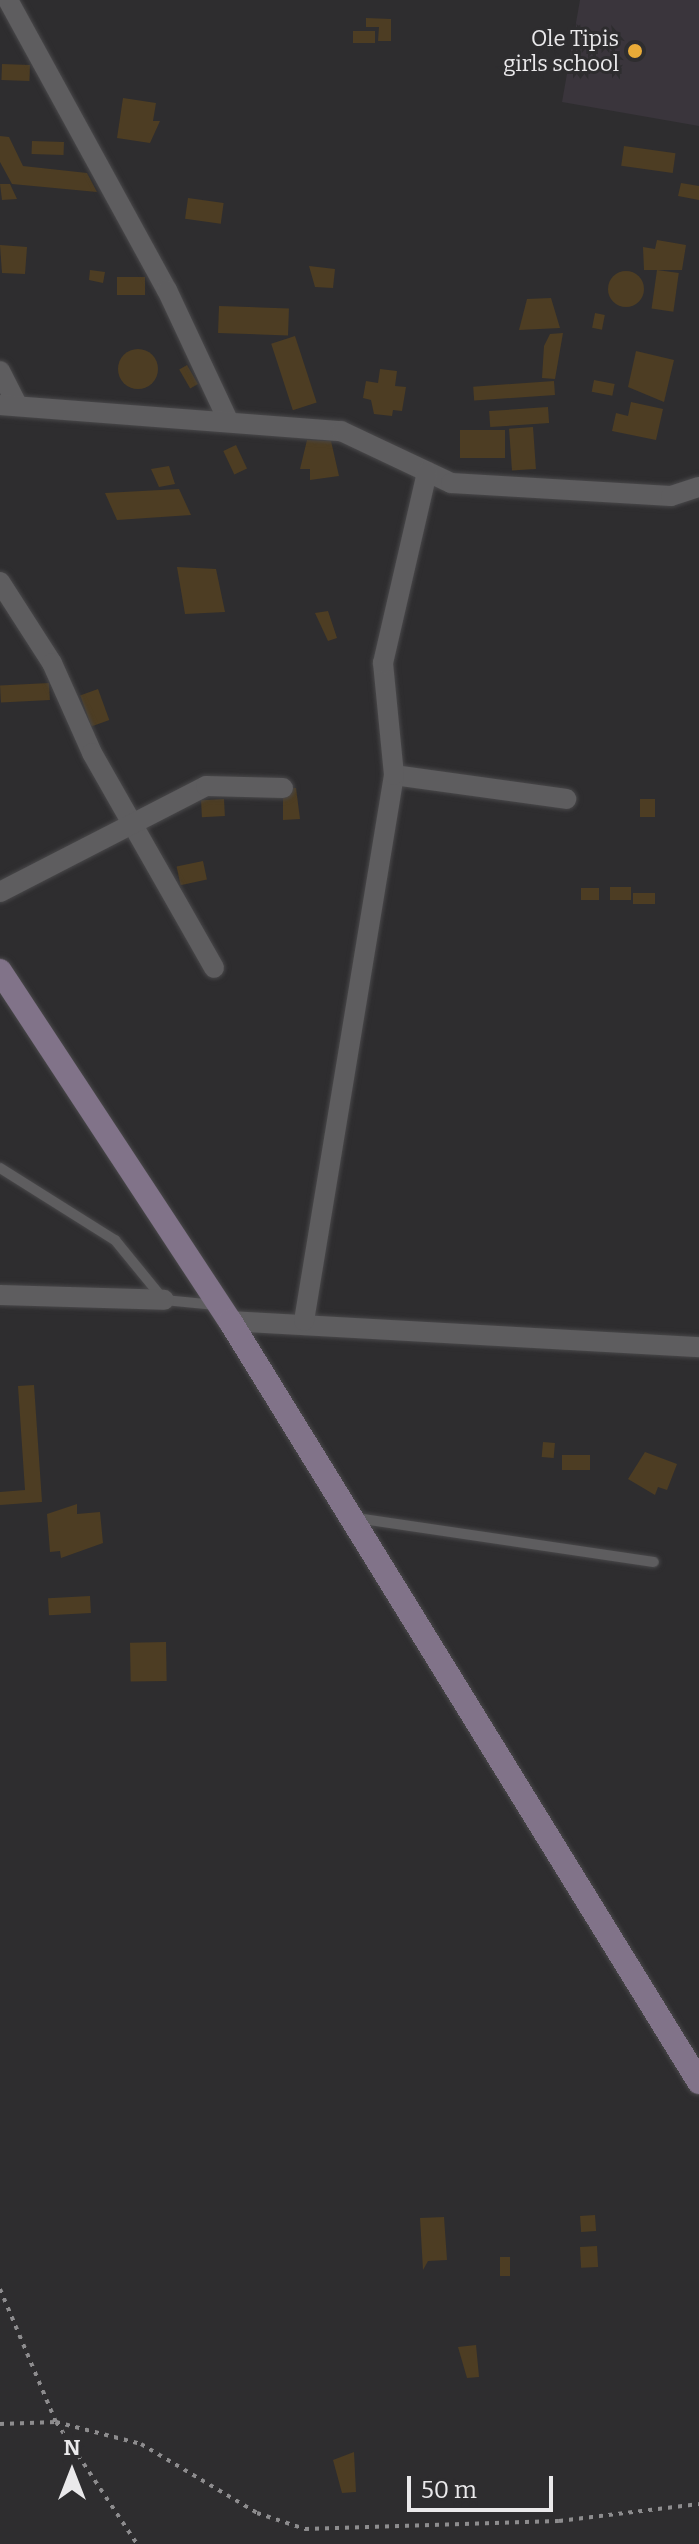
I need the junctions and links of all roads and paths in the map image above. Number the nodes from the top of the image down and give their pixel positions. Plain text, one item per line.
1 (8, 0) edge
2 (0, 371) edge
3 (8, 403) edge
4 (228, 420) junction
5 (427, 472) junction
6 (699, 487) edge
7 (0, 582) edge
8 (394, 775) junction
9 (283, 788) dead end
10 (566, 799) dead end
11 (130, 824) junction
12 (0, 892) edge
13 (214, 968) dead end
14 (0, 971) edge
15 (0, 1168) edge
16 (0, 1295) edge
17 (164, 1300) junction
18 (223, 1313) junction
19 (304, 1321) junction
20 (699, 1347) edge
21 (348, 1517) junction
22 (654, 1562) dead end
23 (699, 2082) edge
24 (0, 2289) edge
25 (56, 2422) junction
26 (0, 2424) edge
27 (699, 2504) edge
28 (137, 2544) edge

1 - 4 street
2 - 3 street
3 - 4 street
4 - 5 street
5 - 6 street
5 - 8 street
7 - 11 street
8 - 10 street
8 - 19 street
9 - 11 street
11 - 12 street
11 - 13 street
14 - 18 main road
15 - 17 lane
16 - 17 street
17 - 18 lane
18 - 19 street
18 - 21 main road
19 - 20 street
21 - 22 lane
21 - 23 main road
24 - 25 path
25 - 26 path
25 - 27 path
25 - 28 path

